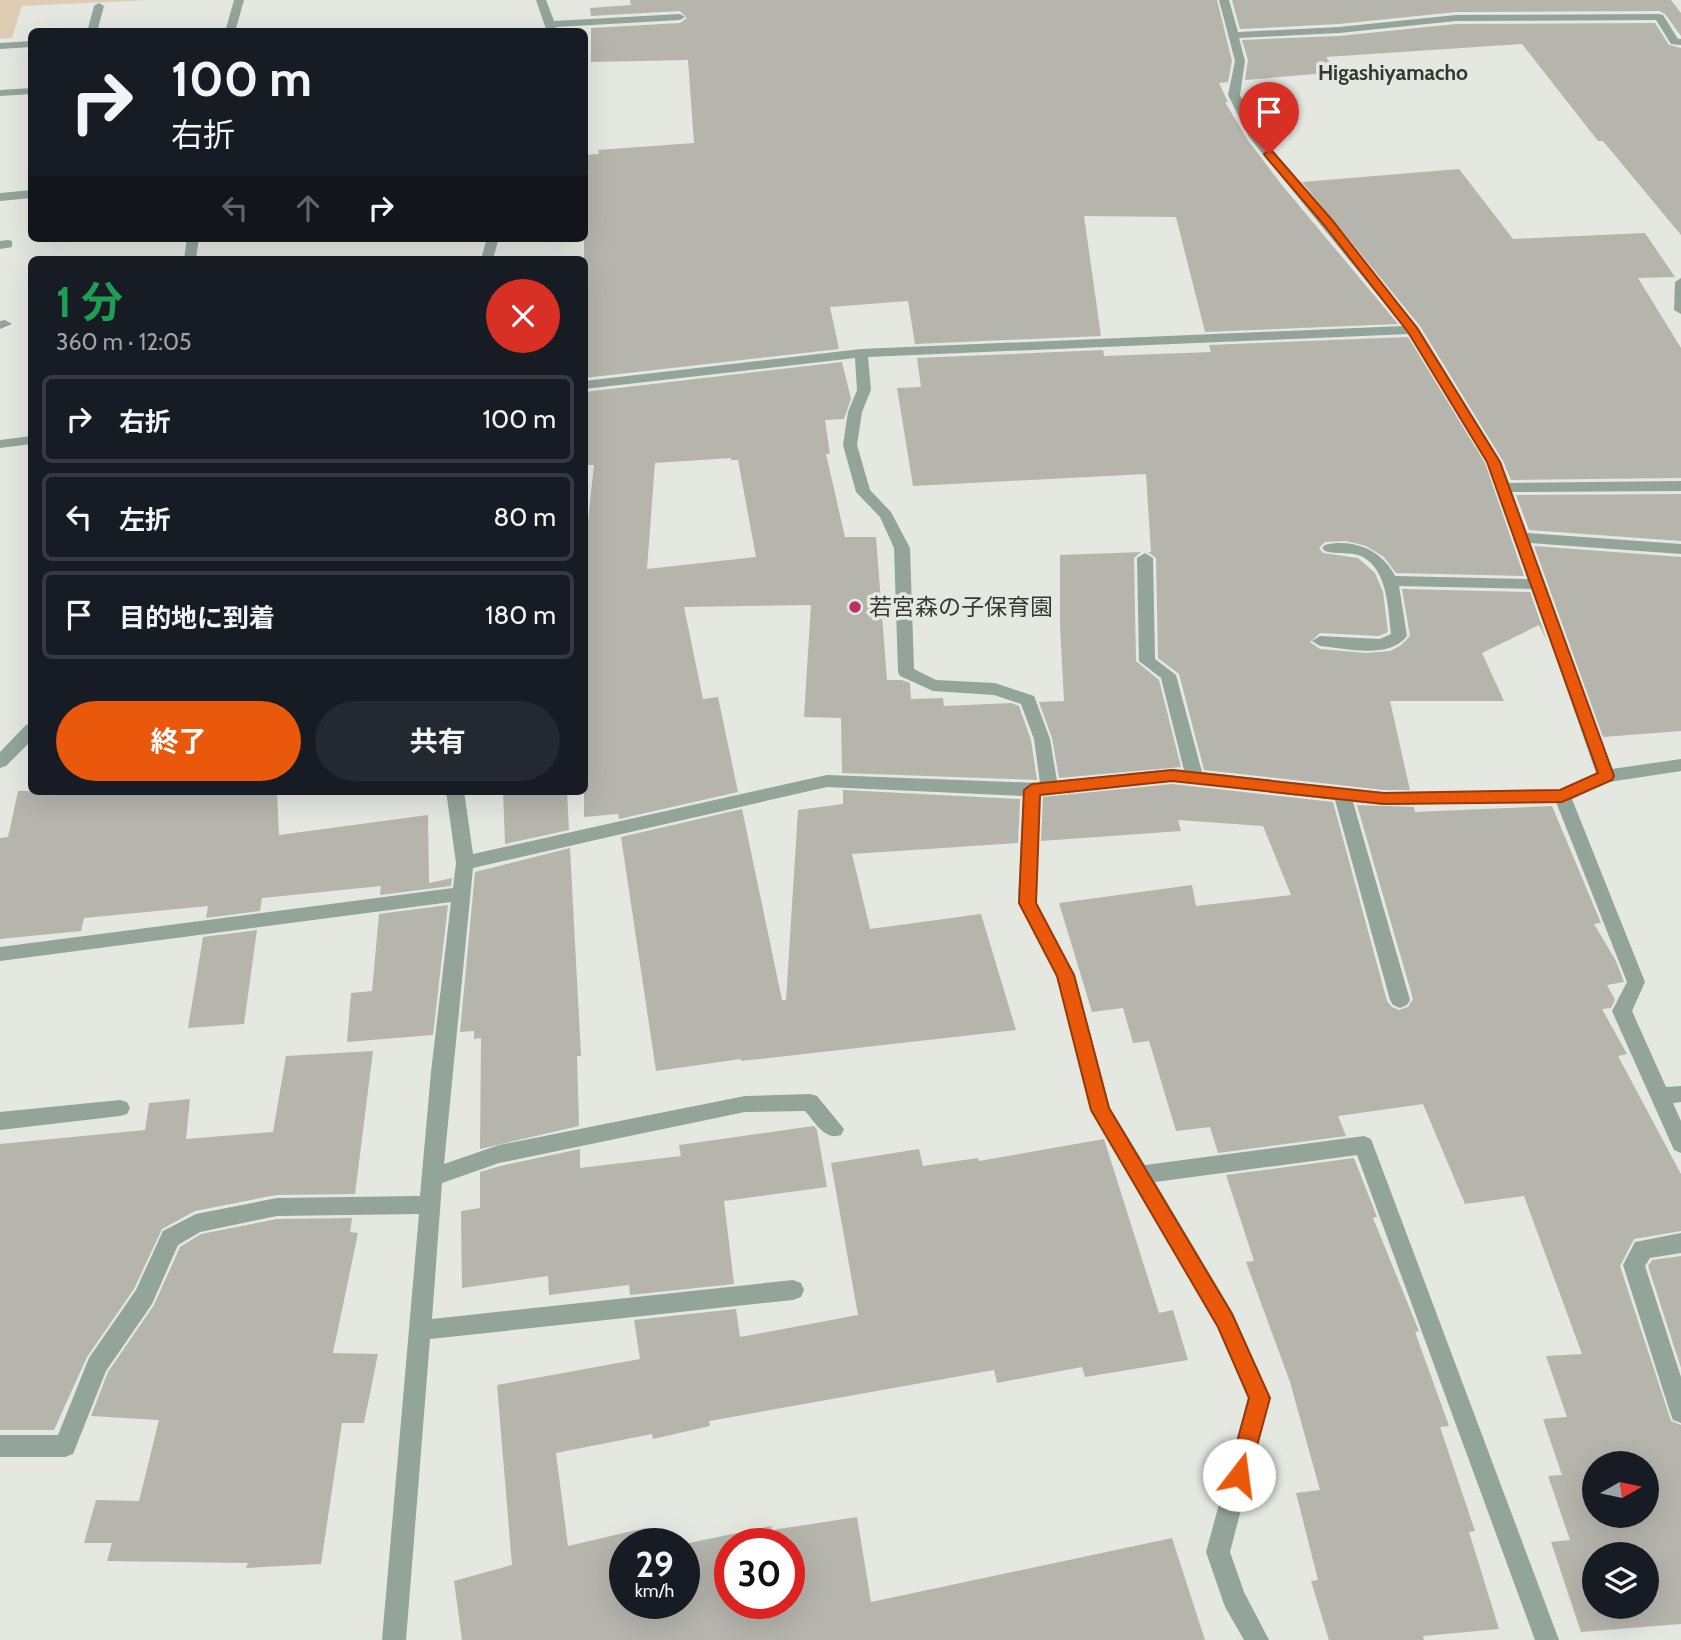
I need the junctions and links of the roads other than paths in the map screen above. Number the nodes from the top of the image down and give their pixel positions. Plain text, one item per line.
1 (239, 0) edge
2 (541, 0) edge
3 (1224, 0) edge
4 (99, 6) dead end
5 (680, 17) dead end
6 (93, 28) edge
7 (231, 28) edge
8 (552, 28) edge
9 (1232, 35) junction
10 (1681, 42) edge
11 (28, 44) edge
12 (0, 46) edge
13 (28, 90) edge
14 (0, 93) edge
15 (28, 194) edge
16 (0, 197) edge
17 (1681, 282) edge
18 (1681, 310) edge
19 (1413, 330) junction
20 (861, 353) junction
21 (588, 385) edge
22 (28, 440) edge
23 (0, 444) edge
24 (1681, 486) edge
25 (1504, 488) junction
26 (1521, 537) junction
27 (1330, 548) dead end
28 (1681, 549) edge
29 (1145, 558) dead end
30 (1391, 581) junction
31 (1538, 584) junction
32 (1320, 641) dead end
33 (28, 733) edge
34 (0, 762) edge
35 (1681, 765) edge
36 (1606, 776) junction
37 (1195, 778) junction
38 (1041, 789) junction
39 (1342, 794) junction
40 (456, 795) edge
41 (1562, 796) junction
42 (466, 863) junction
43 (462, 894) junction
44 (0, 954) edge
45 (1399, 1000) dead end
46 (1681, 1094) edge
47 (1660, 1096) junction
48 (120, 1108) dead end
49 (0, 1121) edge
50 (834, 1129) dead end
51 (1681, 1144) edge
52 (1140, 1175) junction
53 (433, 1177) junction
54 (430, 1205) junction
55 (1681, 1243) edge
56 (793, 1290) dead end
57 (420, 1330) junction
58 (1681, 1412) edge
59 (0, 1446) edge
60 (394, 1640) edge
61 (1257, 1640) edge
62 (1547, 1640) edge

1 - 7 street
2 - 8 street
3 - 9 street
4 - 6 street
5 - 8 street
9 - 10 street
9 - 19 street
11 - 12 street
13 - 14 street
15 - 16 street
17 - 18 street
19 - 20 street
19 - 25 street
20 - 21 street
20 - 38 street
22 - 23 street
24 - 25 street
25 - 26 street
26 - 28 street
26 - 31 street
27 - 30 street
29 - 37 street
30 - 31 street
30 - 32 street
31 - 36 street
33 - 34 street
35 - 36 street
36 - 41 street
37 - 38 street
37 - 39 street
38 - 42 street
38 - 52 street
39 - 41 street
39 - 45 street
40 - 42 street
41 - 47 street
42 - 43 street
43 - 44 street
43 - 53 street
46 - 47 street
47 - 51 street
48 - 49 street
50 - 53 street
52 - 61 street
52 - 62 street
53 - 54 street
54 - 57 street
54 - 59 street
55 - 58 street
56 - 57 street
57 - 60 street

